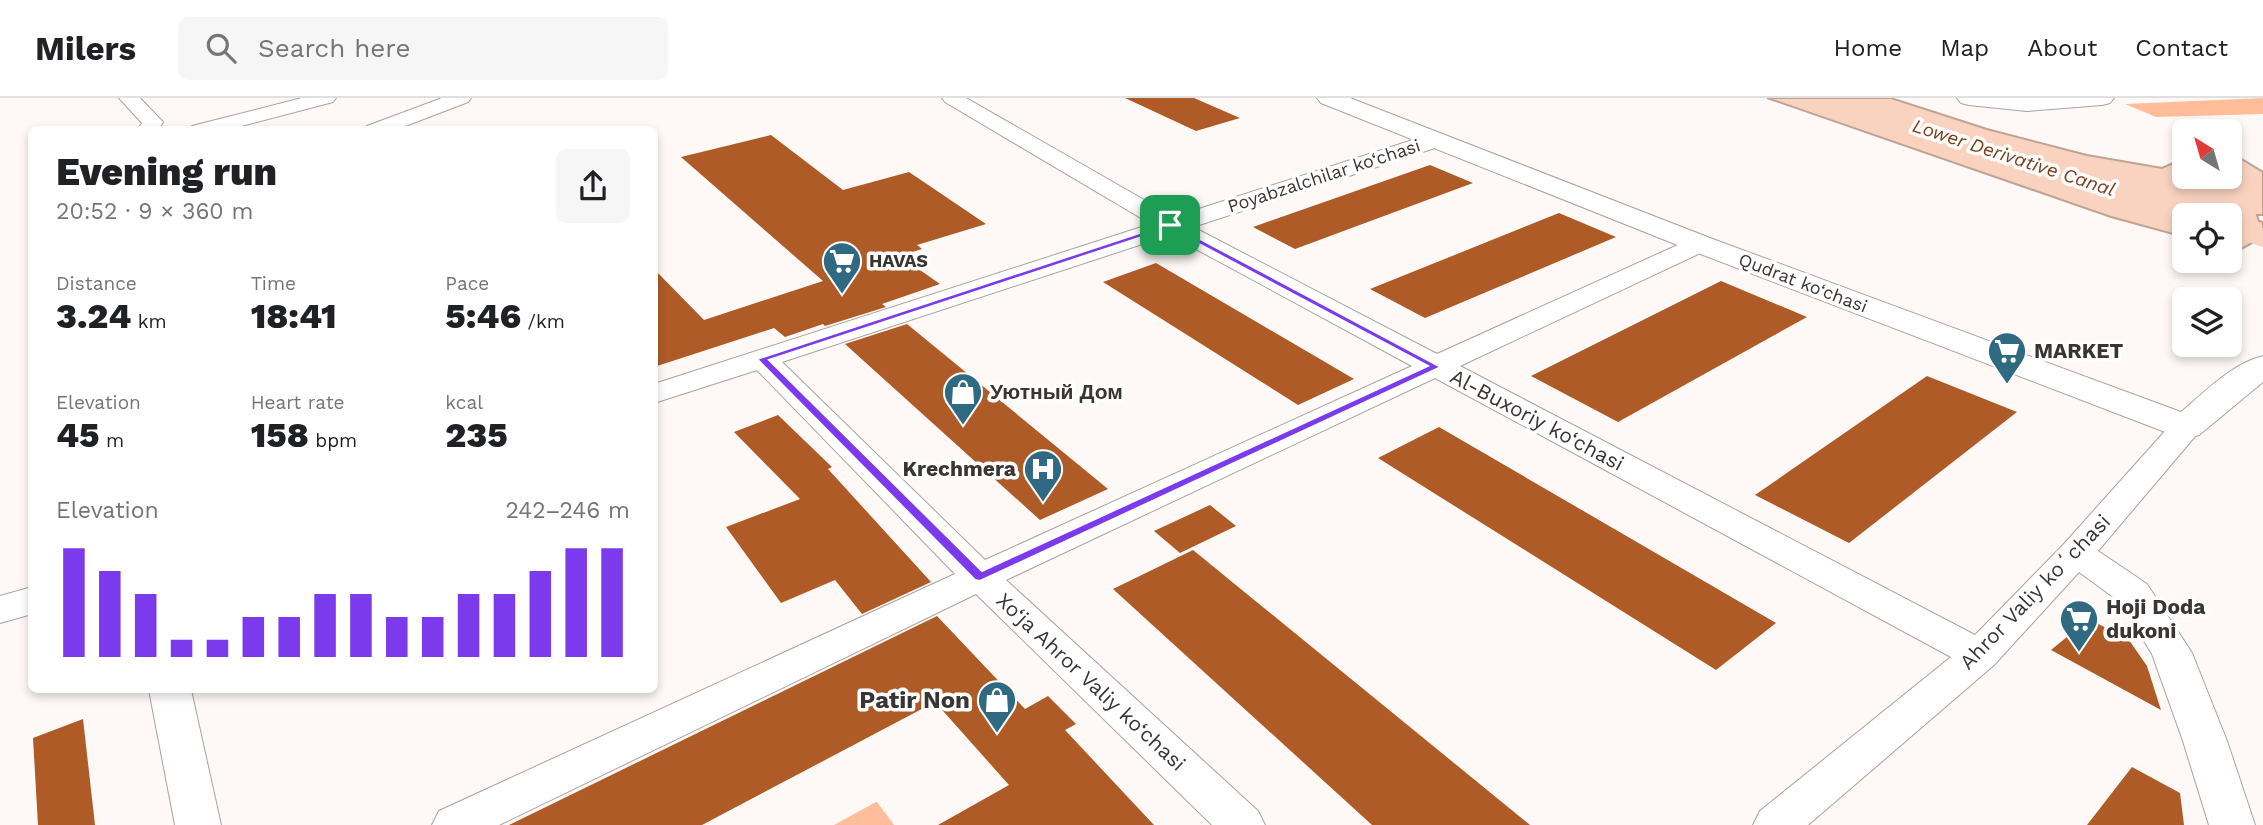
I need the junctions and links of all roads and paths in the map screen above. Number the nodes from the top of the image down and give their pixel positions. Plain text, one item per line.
1 (129, 98) edge
2 (327, 98) edge
3 (461, 98) edge
4 (952, 98) edge
5 (1329, 98) edge
6 (1969, 98) edge
7 (2102, 98) edge
8 (150, 126) edge
9 (215, 126) edge
10 (385, 126) edge
11 (1436, 140) junction
12 (1170, 225) junction
13 (1700, 244) junction
14 (762, 359) junction
15 (2263, 366) edge
16 (1436, 367) junction
17 (658, 393) edge
18 (2186, 427) junction
19 (2076, 553) junction
20 (980, 577) junction
21 (28, 601) edge
22 (0, 610) edge
23 (1980, 654) junction
24 (171, 693) edge
25 (198, 825) edge
26 (455, 825) edge
27 (1242, 825) edge
28 (1776, 825) edge
29 (2232, 825) edge

1 - 8 street
2 - 9 street
3 - 10 street
4 - 12 street, Al-Buxoriy ko‘chasi
5 - 11 street, Qudrat ko‘chasi
6 - 7 street
11 - 12 street, Poyabzalchilar ko‘chasi
11 - 13 street, Qudrat ko‘chasi
12 - 14 street, Poyabzalchilar ko‘chasi
12 - 16 street, Al-Buxoriy ko‘chasi
13 - 16 street
13 - 18 street, Qudrat ko‘chasi
14 - 17 street, Poyabzalchilar ko‘chasi
14 - 20 street, Xo‘ja Ahror Valiy ko‘chasi
15 - 18 street
16 - 20 street
16 - 23 street, Al-Buxoriy ko‘chasi
18 - 19 street, Ahror Valiy koʻchasi
19 - 23 street, Ahror Valiy koʻchasi
19 - 29 street
20 - 26 street
20 - 27 street, Xo‘ja Ahror Valiy ko‘chasi
21 - 22 street
23 - 28 street, Ahror Valiy koʻchasi
24 - 25 street

